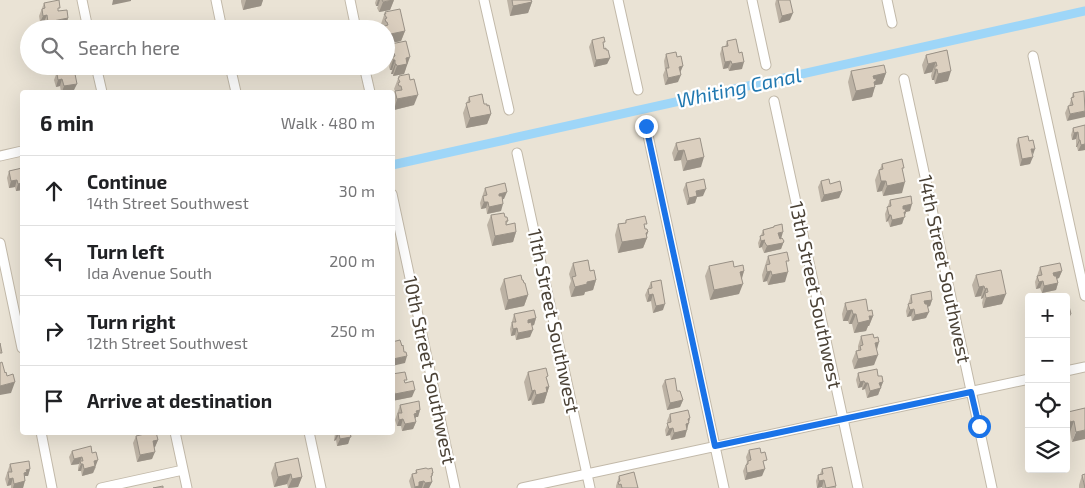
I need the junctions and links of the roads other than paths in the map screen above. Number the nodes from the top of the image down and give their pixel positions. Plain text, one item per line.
1 (82, 0) edge
2 (216, 0) edge
3 (350, 0) edge
4 (484, 0) edge
5 (618, 0) edge
6 (752, 0) edge
7 (887, 0) edge
8 (86, 20) edge
9 (220, 20) edge
10 (354, 20) edge
11 (892, 23) dead end
12 (1033, 56) dead end
13 (766, 65) dead end
14 (98, 75) edge
15 (232, 75) edge
16 (366, 75) edge
17 (904, 79) dead end
18 (102, 90) edge
19 (236, 90) edge
20 (370, 90) edge
21 (638, 90) dead end
22 (774, 101) dead end
23 (508, 110) dead end
24 (646, 126) dead end
25 (20, 151) edge
26 (518, 153) dead end
27 (0, 156) edge
28 (395, 208) edge
29 (0, 243) edge
30 (1085, 296) edge
31 (20, 338) edge
32 (1085, 367) edge
33 (1070, 370) edge
34 (1025, 380) edge
35 (971, 392) junction
36 (843, 419) junction
37 (41, 435) edge
38 (176, 435) edge
39 (310, 435) edge
40 (715, 446) junction
41 (183, 470) junction
42 (587, 474) junction
43 (52, 488) edge
44 (101, 488) edge
45 (187, 488) edge
46 (321, 488) edge
47 (455, 488) edge
48 (522, 488) edge
49 (590, 488) edge
50 (724, 488) edge
51 (858, 488) edge
52 (992, 488) edge

1 - 8 street
2 - 9 street
3 - 10 street
4 - 23 street
5 - 21 street
6 - 13 street
7 - 11 street
12 - 30 street
14 - 18 street
15 - 19 street
16 - 20 street
17 - 35 street, 14th Street Southwest
22 - 36 street, 13th Street Southwest
24 - 40 street
25 - 27 street
26 - 42 street, 11th Street Southwest
28 - 47 street, 10th Street Southwest
29 - 31 street
32 - 33 street
34 - 35 street
35 - 36 street
35 - 52 street, 14th Street Southwest
36 - 40 street
36 - 51 street, 13th Street Southwest
37 - 43 street
38 - 41 street
39 - 46 street
40 - 42 street
40 - 50 street
41 - 44 street
41 - 45 street
42 - 48 street
42 - 49 street, 11th Street Southwest

